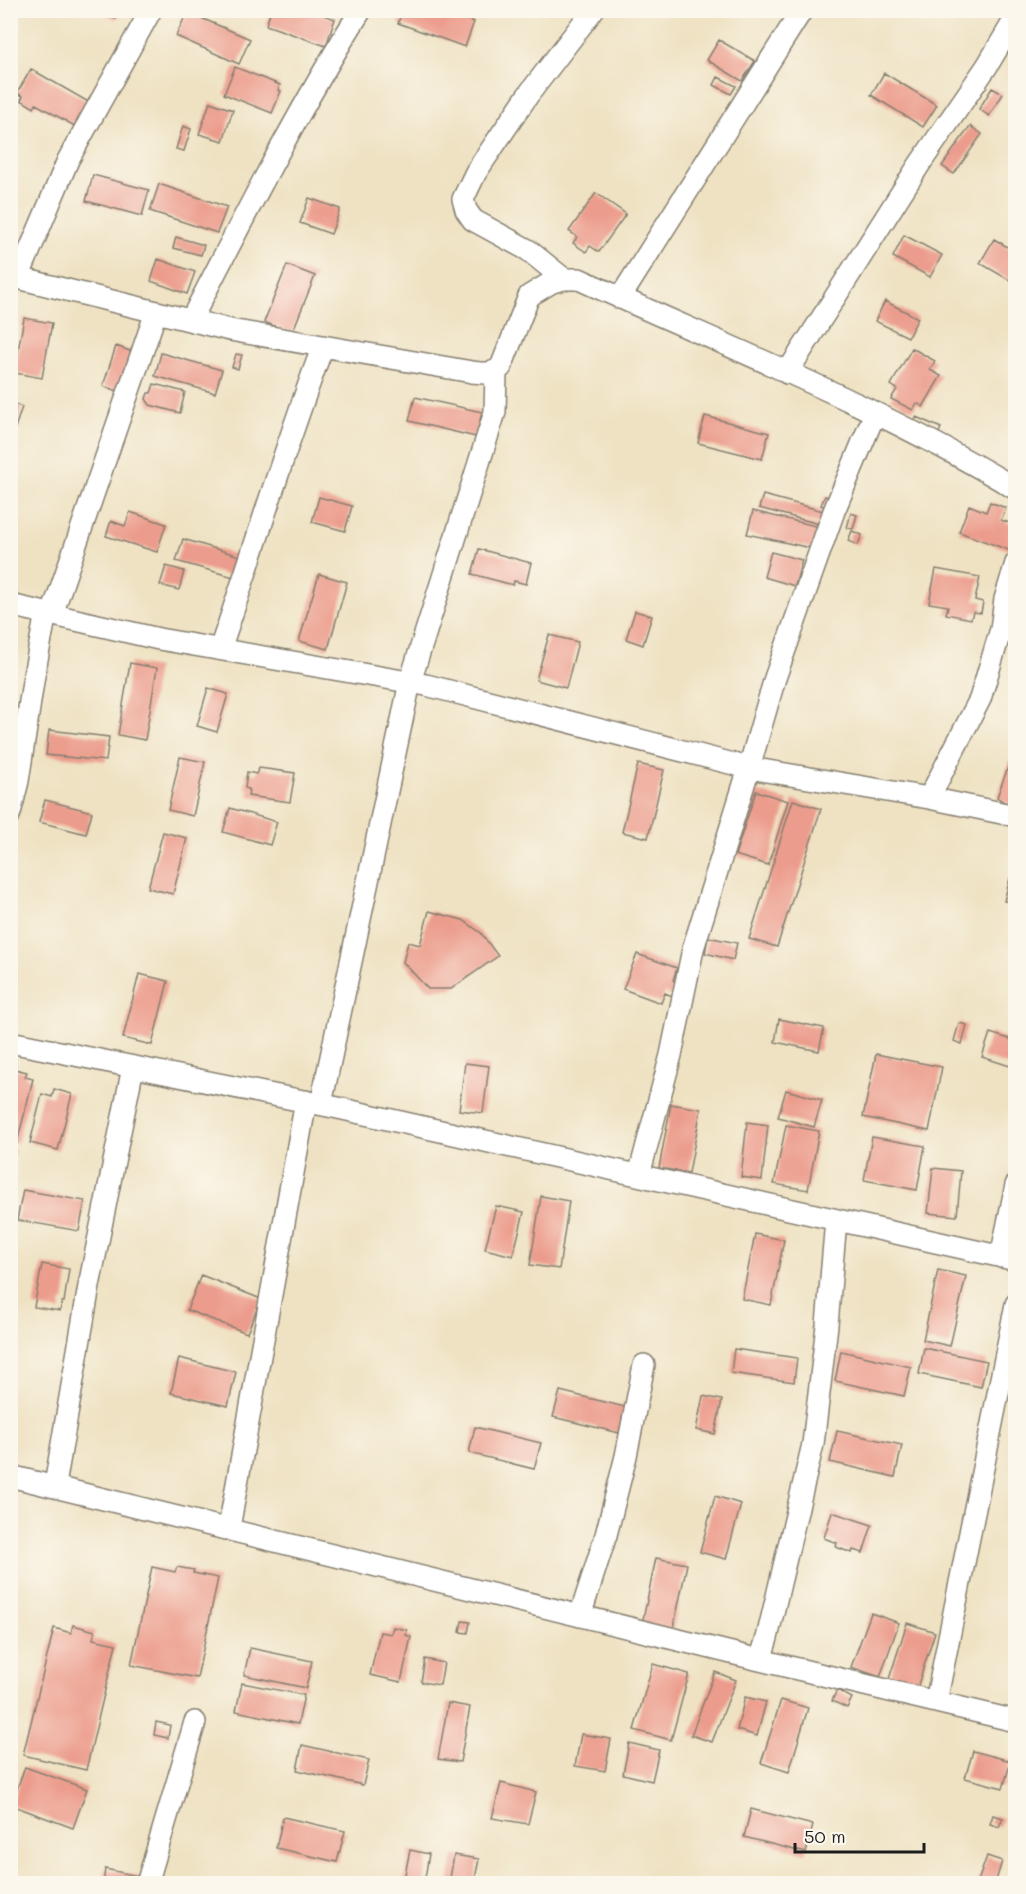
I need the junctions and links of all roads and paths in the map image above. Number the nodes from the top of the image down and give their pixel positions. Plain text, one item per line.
1 (151, 10) edge
2 (361, 10) edge
3 (593, 10) edge
4 (802, 10) edge
5 (1016, 17) edge
6 (14, 277) edge
7 (564, 279) junction
8 (620, 298) junction
9 (156, 312) junction
10 (191, 320) junction
11 (323, 346) junction
12 (496, 372) junction
13 (787, 373) junction
14 (875, 413) junction
15 (1016, 489) edge
16 (1016, 563) edge
17 (10, 605) edge
18 (49, 614) junction
19 (220, 649) junction
20 (410, 682) junction
21 (749, 768) junction
22 (929, 798) junction
23 (10, 813) edge
24 (1016, 816) edge
25 (10, 1042) edge
26 (133, 1067) junction
27 (313, 1103) junction
28 (639, 1175) junction
29 (1016, 1185) edge
30 (836, 1220) junction
31 (1008, 1258) edge
32 (1016, 1304) edge
33 (644, 1365) dead end
34 (10, 1476) edge
35 (55, 1485) junction
36 (229, 1528) junction
37 (580, 1616) junction
38 (760, 1660) junction
39 (936, 1702) junction
40 (1016, 1721) edge
41 (195, 1722) dead end
42 (147, 1884) edge

1 - 6 street
2 - 10 street
3 - 7 street
4 - 8 street
5 - 13 street
6 - 9 street
7 - 8 street
7 - 12 street
8 - 13 street
9 - 10 street
9 - 18 street
10 - 11 street
11 - 12 street
11 - 19 street
12 - 20 street
13 - 14 street
14 - 15 street
14 - 21 street
16 - 22 street
17 - 18 street
18 - 19 street
18 - 23 street
19 - 20 street
20 - 21 street
20 - 27 street
21 - 22 street
21 - 28 street
22 - 24 street
25 - 26 street
26 - 27 street
26 - 35 street
27 - 28 street
27 - 36 street
28 - 30 street
29 - 31 street
30 - 31 street
30 - 38 street
32 - 39 street
33 - 37 street
34 - 35 street
35 - 36 street
36 - 37 street
37 - 38 street
38 - 39 street
39 - 40 street
41 - 42 street

